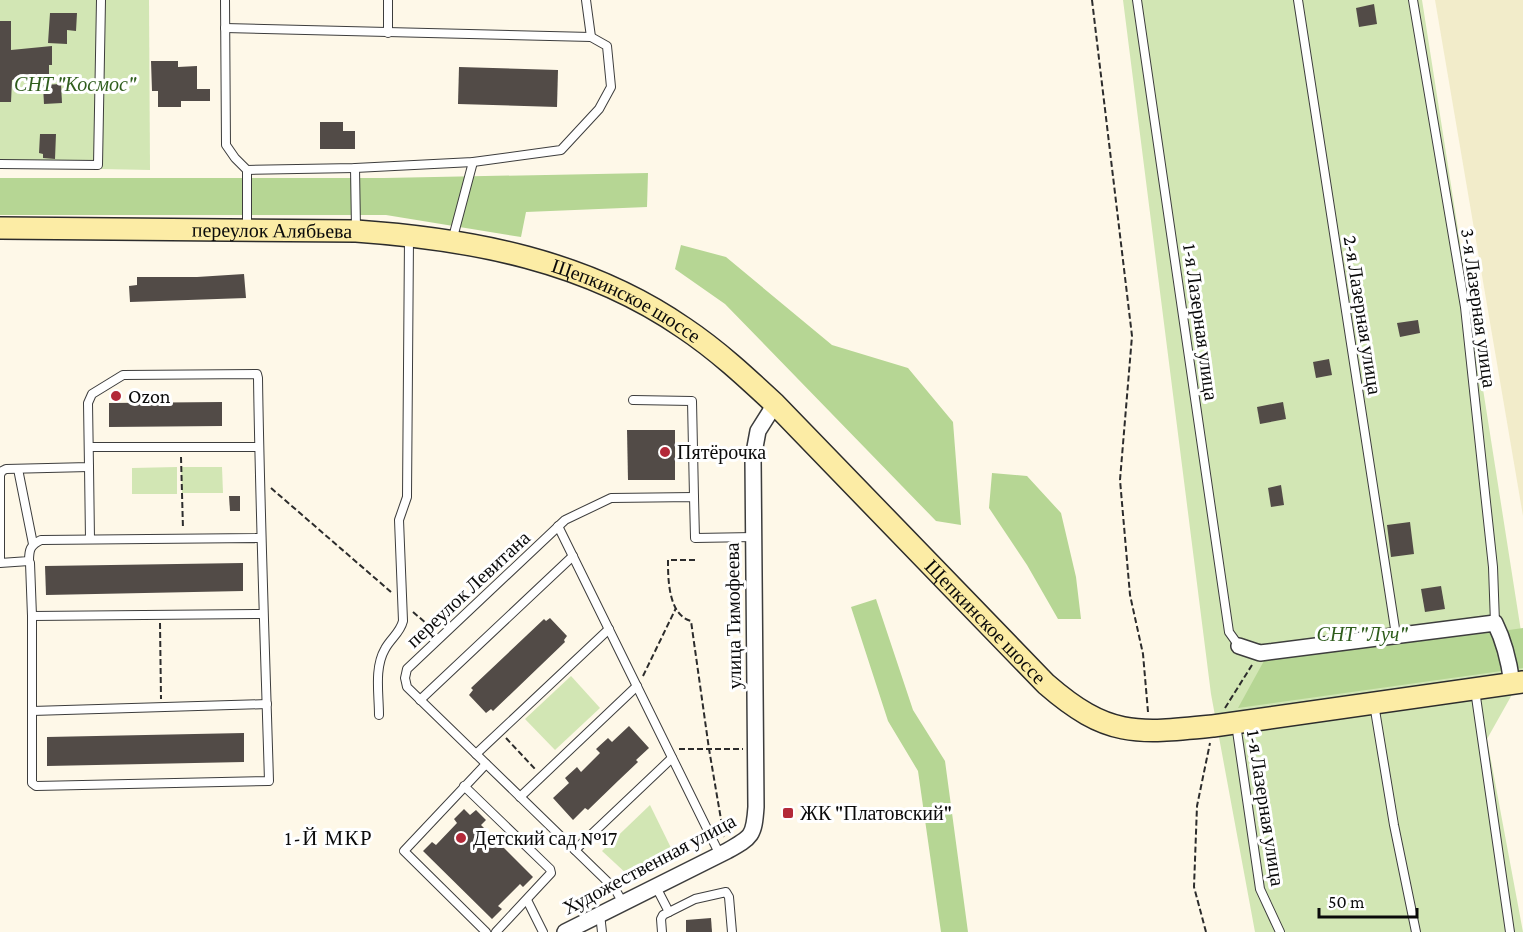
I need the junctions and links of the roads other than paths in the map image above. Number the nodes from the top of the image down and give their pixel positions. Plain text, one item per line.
1 (101, 0) edge
2 (225, 0) edge
3 (388, 0) edge
4 (586, 0) edge
5 (1137, 0) edge
6 (1298, 0) edge
7 (1413, 0) edge
8 (225, 28) junction
9 (388, 33) junction
10 (591, 37) junction
11 (473, 162) junction
12 (0, 164) edge
13 (355, 168) junction
14 (247, 170) junction
15 (0, 228) edge
16 (247, 231) junction
17 (356, 231) junction
18 (409, 236) junction
19 (452, 241) junction
20 (541, 260) joint
21 (633, 400) dead end
22 (775, 404) junction
23 (90, 447) junction
24 (259, 447) junction
25 (89, 467) junction
26 (18, 469) junction
27 (694, 497) junction
28 (561, 523) junction
29 (754, 537) junction
30 (261, 538) junction
31 (90, 539) junction
32 (33, 544) junction
33 (573, 556) junction
34 (30, 563) dead end
35 (262, 614) junction
36 (32, 615) junction
37 (1495, 623) junction
38 (609, 629) junction
39 (1396, 634) junction
40 (1239, 646) joint
41 (1517, 683) edge
42 (637, 686) junction
43 (1474, 688) junction
44 (420, 700) junction
45 (1373, 703) junction
46 (267, 704) junction
47 (32, 711) junction
48 (379, 715) dead end
49 (1236, 723) junction
50 (476, 754) junction
51 (672, 758) junction
52 (486, 764) junction
53 (464, 786) junction
54 (520, 796) junction
55 (753, 833) joint
56 (575, 850) junction
57 (723, 853) junction
58 (656, 887) junction
59 (527, 900) junction
60 (623, 903) junction
61 (669, 912) junction
62 (600, 915) junction
63 (486, 932) edge
64 (496, 932) edge
65 (543, 932) edge
66 (565, 932) edge
67 (602, 932) edge
68 (662, 932) edge
69 (732, 932) edge
70 (1280, 932) edge
71 (1416, 932) edge
72 (1510, 932) edge

1 - 12 lane
2 - 8 lane
3 - 9 lane
4 - 10 lane
5 - 40 lane, 1-я Лазерная улица
6 - 39 lane, 2-я Лазерная улица
7 - 37 lane, 3-я Лазерная улица
8 - 9 lane
8 - 14 lane
9 - 10 lane
10 - 11 lane
11 - 13 lane
11 - 19 lane
13 - 14 lane
13 - 17 lane
14 - 16 lane
15 - 16 main road, переулок Алябьева
16 - 17 main road, переулок Алябьева
17 - 18 main road, переулок Алябьева
18 - 19 main road, переулок Алябьева
18 - 48 lane
19 - 20 main road, переулок Алябьева
20 - 22 main road, Щепкинское шоссе
21 - 27 lane
22 - 29 street, улица Тимофеева
22 - 49 main road, Щепкинское шоссе
23 - 24 lane
23 - 24 lane
23 - 25 lane
24 - 30 lane
25 - 26 lane
25 - 31 lane
26 - 32 lane
26 - 32 lane
27 - 28 lane, переулок Левитана
27 - 29 lane
28 - 33 lane
28 - 44 lane, переулок Левитана
29 - 55 street, улица Тимофеева
30 - 31 lane
30 - 35 lane
31 - 32 lane
33 - 38 lane
33 - 44 lane
34 - 36 lane
35 - 36 lane
35 - 46 lane
36 - 47 lane
37 - 39 street
37 - 41 street
38 - 42 lane
38 - 50 lane
39 - 40 street
41 - 43 main road, Щепкинское шоссе
42 - 51 lane
42 - 54 lane
43 - 45 main road, Щепкинское шоссе
43 - 72 lane
44 - 50 lane
45 - 49 main road, Щепкинское шоссе
45 - 71 lane
46 - 47 lane
46 - 47 lane
49 - 70 lane, 1-я Лазерная улица
50 - 52 lane
51 - 56 lane
51 - 57 lane
52 - 53 lane
52 - 54 lane
53 - 59 lane
53 - 63 lane
54 - 56 lane
55 - 57 street, Художественная улица
56 - 60 lane
57 - 58 street, Художественная улица
58 - 60 street, Художественная улица
58 - 61 lane
59 - 64 lane
59 - 65 lane
60 - 62 street, Художественная улица
61 - 68 lane
61 - 69 lane
62 - 66 street, Художественная улица
62 - 67 lane

